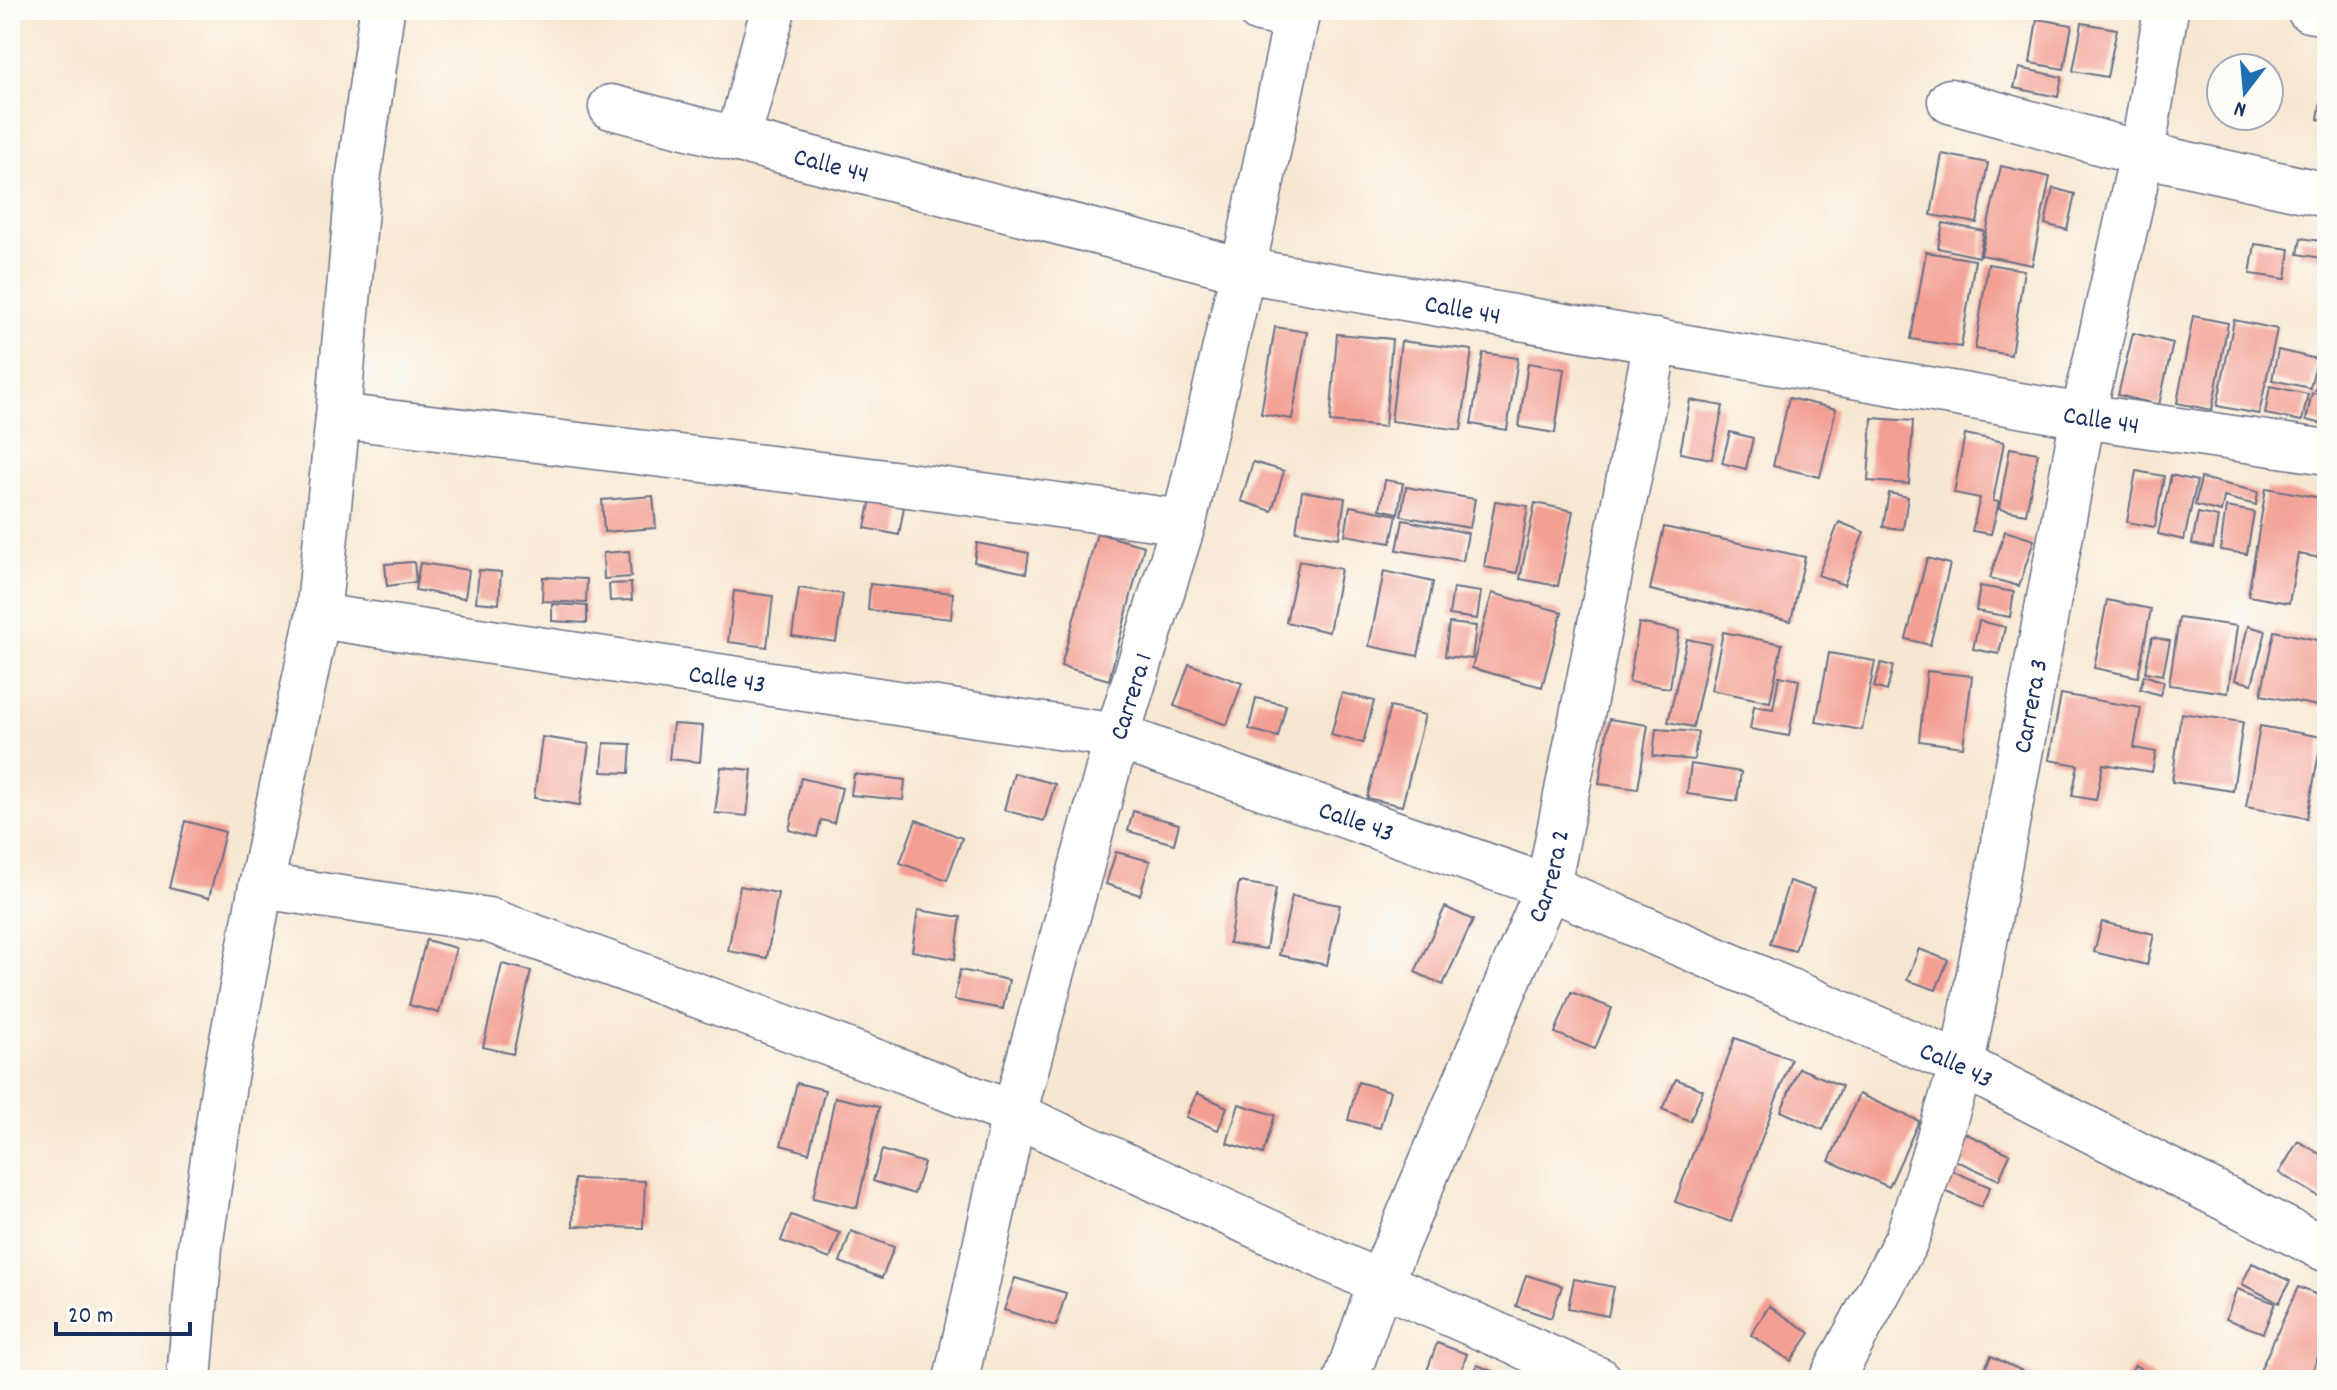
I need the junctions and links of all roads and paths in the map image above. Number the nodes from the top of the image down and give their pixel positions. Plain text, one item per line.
1 (382, 10) edge
2 (773, 10) edge
3 (2166, 10) edge
4 (2309, 10) edge
5 (1284, 13) edge
6 (2327, 13) edge
7 (1950, 101) dead end
8 (611, 107) dead end
9 (738, 140) junction
10 (2142, 154) junction
11 (2327, 195) edge
12 (1243, 270) junction
13 (1656, 341) junction
14 (338, 416) junction
15 (2083, 416) junction
16 (2327, 452) edge
17 (1184, 522) junction
18 (318, 616) junction
19 (1117, 736) junction
20 (261, 886) junction
21 (1548, 887) junction
22 (1962, 1065) junction
23 (1014, 1114) junction
24 (2327, 1250) edge
25 (1380, 1283) junction
26 (1592, 1378) edge
27 (189, 1380) edge
28 (956, 1380) edge
29 (1346, 1380) edge
30 (1831, 1380) edge

1 - 14 street
2 - 9 street
3 - 10 street, Carrera 3
4 - 6 street
5 - 12 street, Carrera 1
7 - 10 street
8 - 9 street, Calle 44
9 - 12 street, Calle 44
10 - 11 street
10 - 15 street, Carrera 3
12 - 13 street, Calle 44
12 - 17 street, Carrera 1
13 - 15 street, Calle 44
13 - 21 street, Carrera 2
14 - 17 street
14 - 18 street
15 - 16 street, Calle 44
15 - 22 street, Carrera 3
17 - 19 street, Carrera 1
18 - 19 street, Calle 43
18 - 20 street
19 - 21 street, Calle 43
19 - 23 street, Carrera 1
20 - 23 street
20 - 27 street
21 - 22 street, Calle 43
21 - 25 street, Carrera 2
22 - 24 street, Calle 43
22 - 30 street, Carrera 3
23 - 25 street
23 - 28 street, Carrera 1
25 - 26 street
25 - 29 street, Carrera 2

